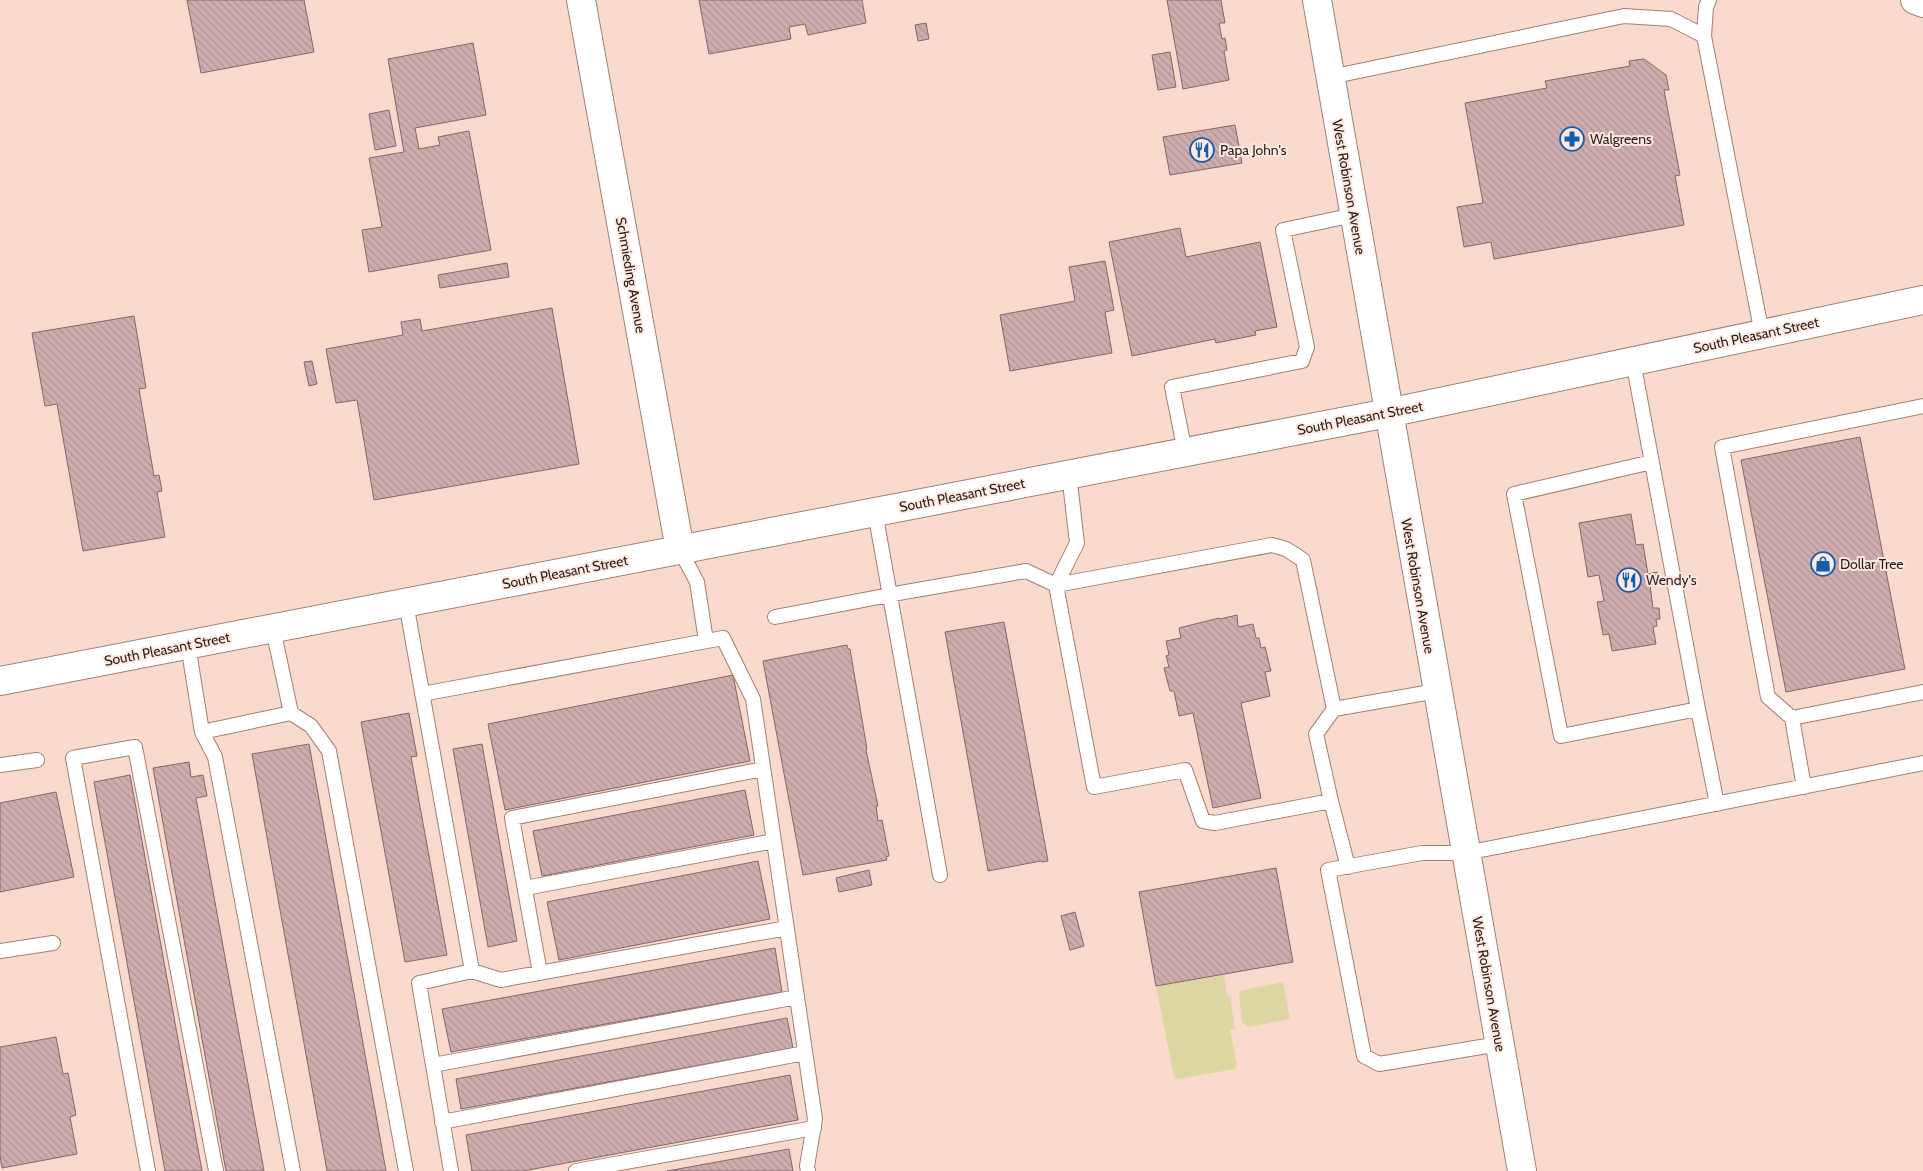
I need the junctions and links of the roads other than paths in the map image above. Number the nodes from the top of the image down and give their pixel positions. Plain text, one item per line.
1 (581, 0) edge
2 (1317, 0) edge
3 (1709, 0) edge
4 (1915, 0) edge
5 (1923, 3) edge
6 (1704, 36) junction
7 (1330, 77) junction
8 (1354, 215) junction
9 (1923, 300) edge
10 (1762, 334) junction
11 (1633, 361) junction
12 (1923, 406) edge
13 (1388, 413) junction
14 (1185, 452) junction
15 (1652, 462) junction
16 (1069, 474) junction
17 (875, 512) junction
18 (680, 550) junction
19 (1056, 585) junction
20 (888, 595) junction
21 (406, 603) junction
22 (775, 617) dead end
23 (273, 628) junction
24 (706, 641) junction
25 (188, 645) junction
26 (0, 681) edge
27 (1437, 691) junction
28 (1923, 692) edge
29 (422, 694) junction
30 (1334, 709) junction
31 (1698, 710) junction
32 (291, 713) junction
33 (1792, 718) junction
34 (202, 732) junction
35 (37, 760) dead end
36 (1923, 764) edge
37 (0, 765) edge
38 (763, 769) junction
39 (1804, 787) junction
40 (1331, 801) junction
41 (1717, 804) junction
42 (774, 841) junction
43 (1466, 853) junction
44 (1348, 867) junction
45 (940, 875) dead end
46 (525, 888) junction
47 (787, 928) junction
48 (53, 943) dead end
49 (0, 951) edge
50 (472, 971) junction
51 (540, 973) junction
52 (797, 998) junction
53 (1499, 1044) junction
54 (805, 1053) junction
55 (433, 1066) junction
56 (442, 1122) junction
57 (814, 1128) junction
58 (148, 1171) edge
59 (216, 1171) edge
60 (293, 1171) edge
61 (406, 1171) edge
62 (451, 1171) edge
63 (576, 1171) edge
64 (808, 1171) edge
65 (1522, 1171) edge

1 - 18 main road, Schmieding Avenue
2 - 7 main road, West Robinson Avenue
3 - 6 lane
4 - 5 main road
6 - 7 lane
6 - 10 lane
7 - 8 main road, West Robinson Avenue
8 - 13 main road, West Robinson Avenue
8 - 14 lane
9 - 10 main road, South Pleasant Street
10 - 11 main road, South Pleasant Street
11 - 13 main road, South Pleasant Street
11 - 15 lane
12 - 33 lane
13 - 14 main road, South Pleasant Street
13 - 27 main road, West Robinson Avenue
14 - 16 main road, South Pleasant Street
15 - 31 lane
15 - 31 lane
16 - 17 main road, South Pleasant Street
16 - 19 lane
17 - 18 main road, South Pleasant Street
17 - 20 lane
18 - 21 main road, South Pleasant Street
18 - 24 lane
19 - 20 lane
19 - 30 lane
19 - 40 lane
20 - 22 lane
20 - 45 lane
21 - 23 main road, South Pleasant Street
21 - 29 lane
23 - 25 main road, South Pleasant Street
23 - 32 lane
24 - 29 lane
24 - 38 lane
25 - 26 main road, South Pleasant Street
25 - 34 lane
27 - 30 lane
27 - 43 main road, West Robinson Avenue
28 - 33 lane
29 - 50 lane
30 - 40 lane
31 - 41 lane
32 - 34 lane
32 - 61 lane
33 - 39 lane
34 - 60 lane
35 - 37 lane
36 - 39 lane
38 - 42 lane
38 - 46 lane
39 - 41 lane
40 - 44 lane
41 - 43 lane
42 - 46 lane
42 - 47 lane
43 - 44 lane
43 - 53 main road, West Robinson Avenue
44 - 53 lane
46 - 51 lane
47 - 51 lane
47 - 52 lane
48 - 49 lane
50 - 51 lane
50 - 55 lane
52 - 54 lane
52 - 55 lane
53 - 65 main road, West Robinson Avenue
54 - 56 lane
54 - 57 lane
55 - 56 lane
56 - 62 lane
57 - 63 lane
57 - 64 lane
58 - 59 lane

